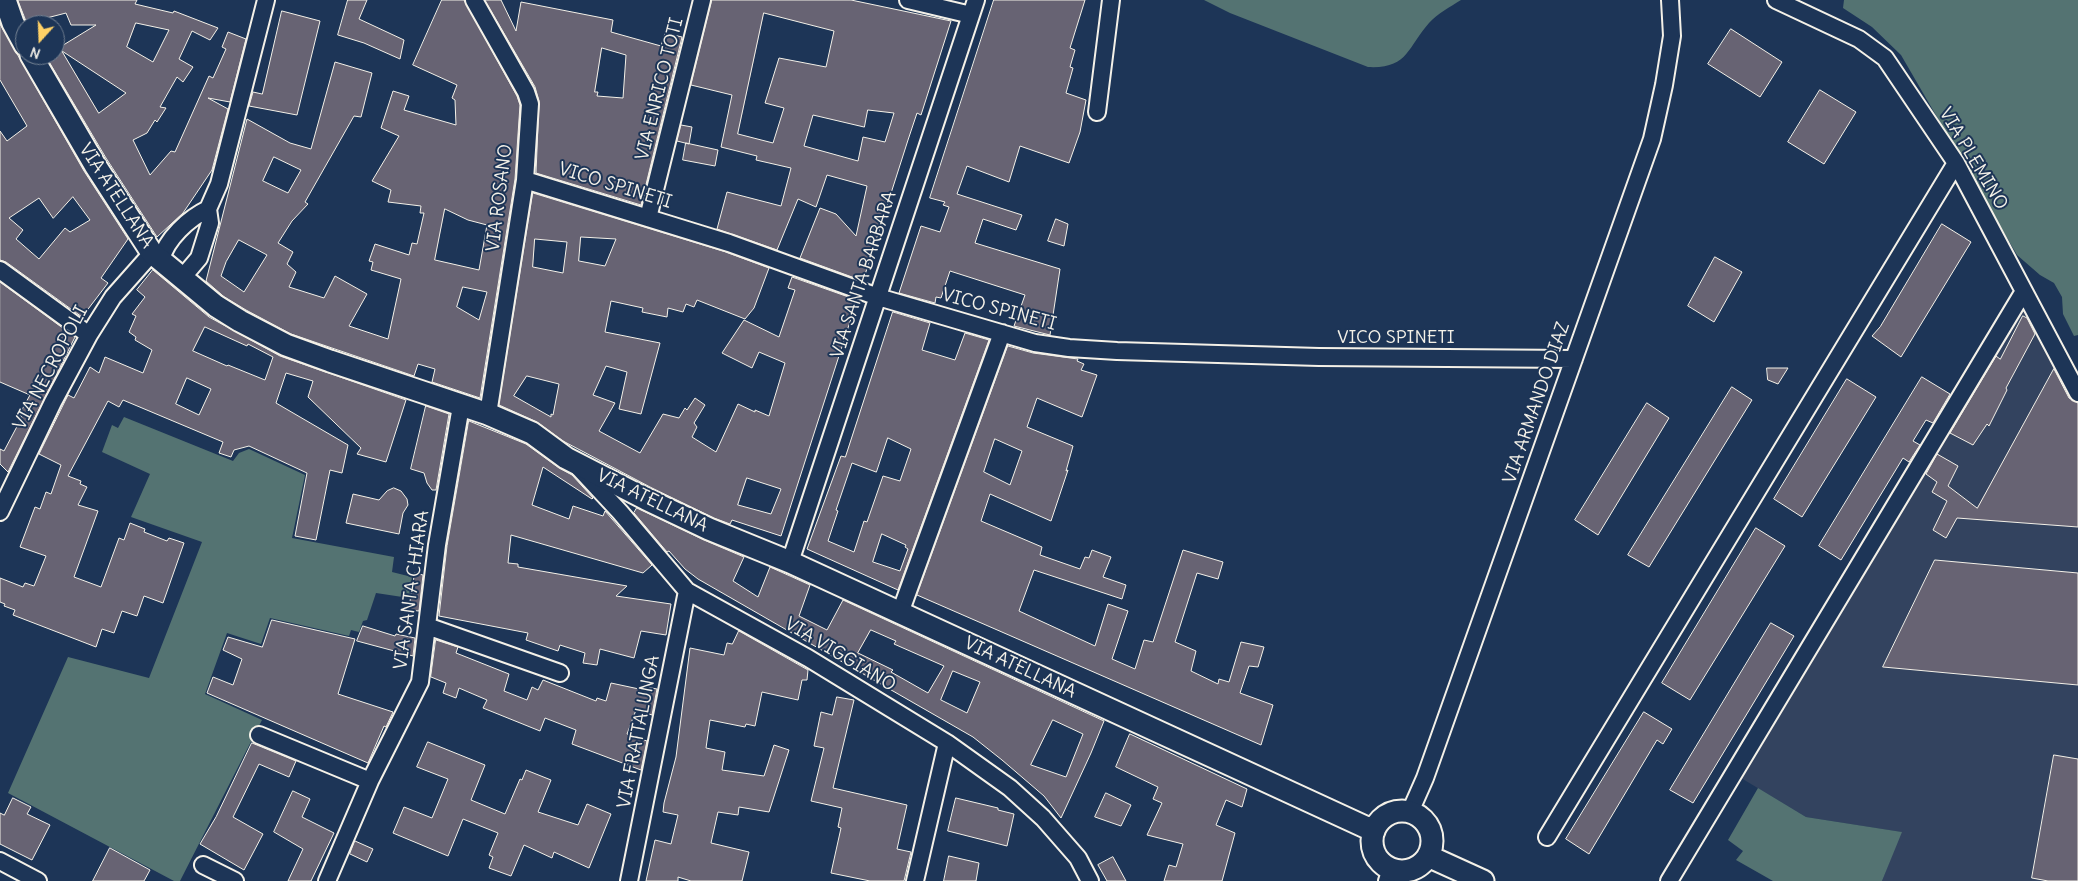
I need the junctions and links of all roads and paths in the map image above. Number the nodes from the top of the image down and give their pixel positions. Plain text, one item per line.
1 (5, 0) edge
2 (266, 0) edge
3 (474, 0) edge
4 (702, 0) edge
5 (908, 0) edge
6 (1111, 0) edge
7 (1670, 0) edge
8 (1776, 0) edge
9 (973, 7) edge
10 (15, 27) edge
11 (37, 65) edge
12 (1097, 112) dead end
13 (1956, 163) junction
14 (525, 180) junction
15 (208, 209) junction
16 (648, 218) junction
17 (156, 257) junction
18 (0, 270) edge
19 (182, 278) junction
20 (2024, 291) junction
21 (878, 297) junction
22 (1002, 333) junction
23 (89, 335) junction
24 (1574, 359) junction
25 (2078, 393) edge
26 (461, 406) junction
27 (488, 414) junction
28 (573, 461) junction
29 (0, 512) edge
30 (790, 562) junction
31 (686, 591) junction
32 (900, 613) junction
33 (427, 626) junction
34 (560, 673) dead end
35 (259, 734) dead end
36 (946, 743) junction
37 (370, 781) junction
38 (1410, 812) junction
39 (1374, 831) junction
40 (1547, 837) dead end
41 (1428, 856) junction
42 (0, 861) edge
43 (203, 865) dead end
44 (1389, 875) edge
45 (38, 881) edge
46 (235, 881) edge
47 (327, 881) edge
48 (629, 881) edge
49 (915, 881) edge
50 (1090, 881) edge
51 (1483, 881) edge
52 (1669, 881) edge

1 - 10 main road
2 - 15 street
3 - 14 street, VIA ROSANO
4 - 16 street, VIA ENRICO TOTI
5 - 9 street
6 - 12 street
7 - 24 street, VIA ARMANDO DIAZ
8 - 13 street, VIA PLEMINO
9 - 21 street, VIA SANTA BARBARA
11 - 17 main road, VIA ATELLANA
13 - 20 street, VIA PLEMINO
13 - 40 street
14 - 16 street, VICO SPINETI
14 - 27 street, VIA ROSANO
15 - 17 street, VIA NECROPOLI
15 - 19 street
16 - 21 street, VICO SPINETI
17 - 19 main road, VIA ATELLANA
17 - 23 street, VIA NECROPOLI
18 - 23 street
19 - 26 main road, VIA ATELLANA
20 - 25 street, VIA PLEMINO
20 - 52 street
21 - 22 street, VICO SPINETI
21 - 30 street, VIA SANTA BARBARA
22 - 24 street, VICO SPINETI
22 - 32 street
23 - 29 street, VIA NECROPOLI
24 - 38 street, VIA ARMANDO DIAZ
26 - 27 main road, VIA ATELLANA
26 - 33 street, VIA SANTA CHIARA
27 - 28 main road, VIA ATELLANA
28 - 30 main road, VIA ATELLANA
28 - 31 street, VIA VIGGIANO
30 - 32 main road, VIA ATELLANA
31 - 36 street, VIA VIGGIANO
31 - 48 street, VIA FRATTALUNGA
32 - 39 main road, VIA ATELLANA
33 - 34 street
33 - 37 street, VIA SANTA CHIARA
35 - 37 street
36 - 49 street
36 - 50 street, VIA VIGGIANO
37 - 47 street, VIA SANTA CHIARA
38 - 39 main road
38 - 41 main road
39 - 44 main road
41 - 44 main road
41 - 51 main road
42 - 45 street
43 - 46 street

